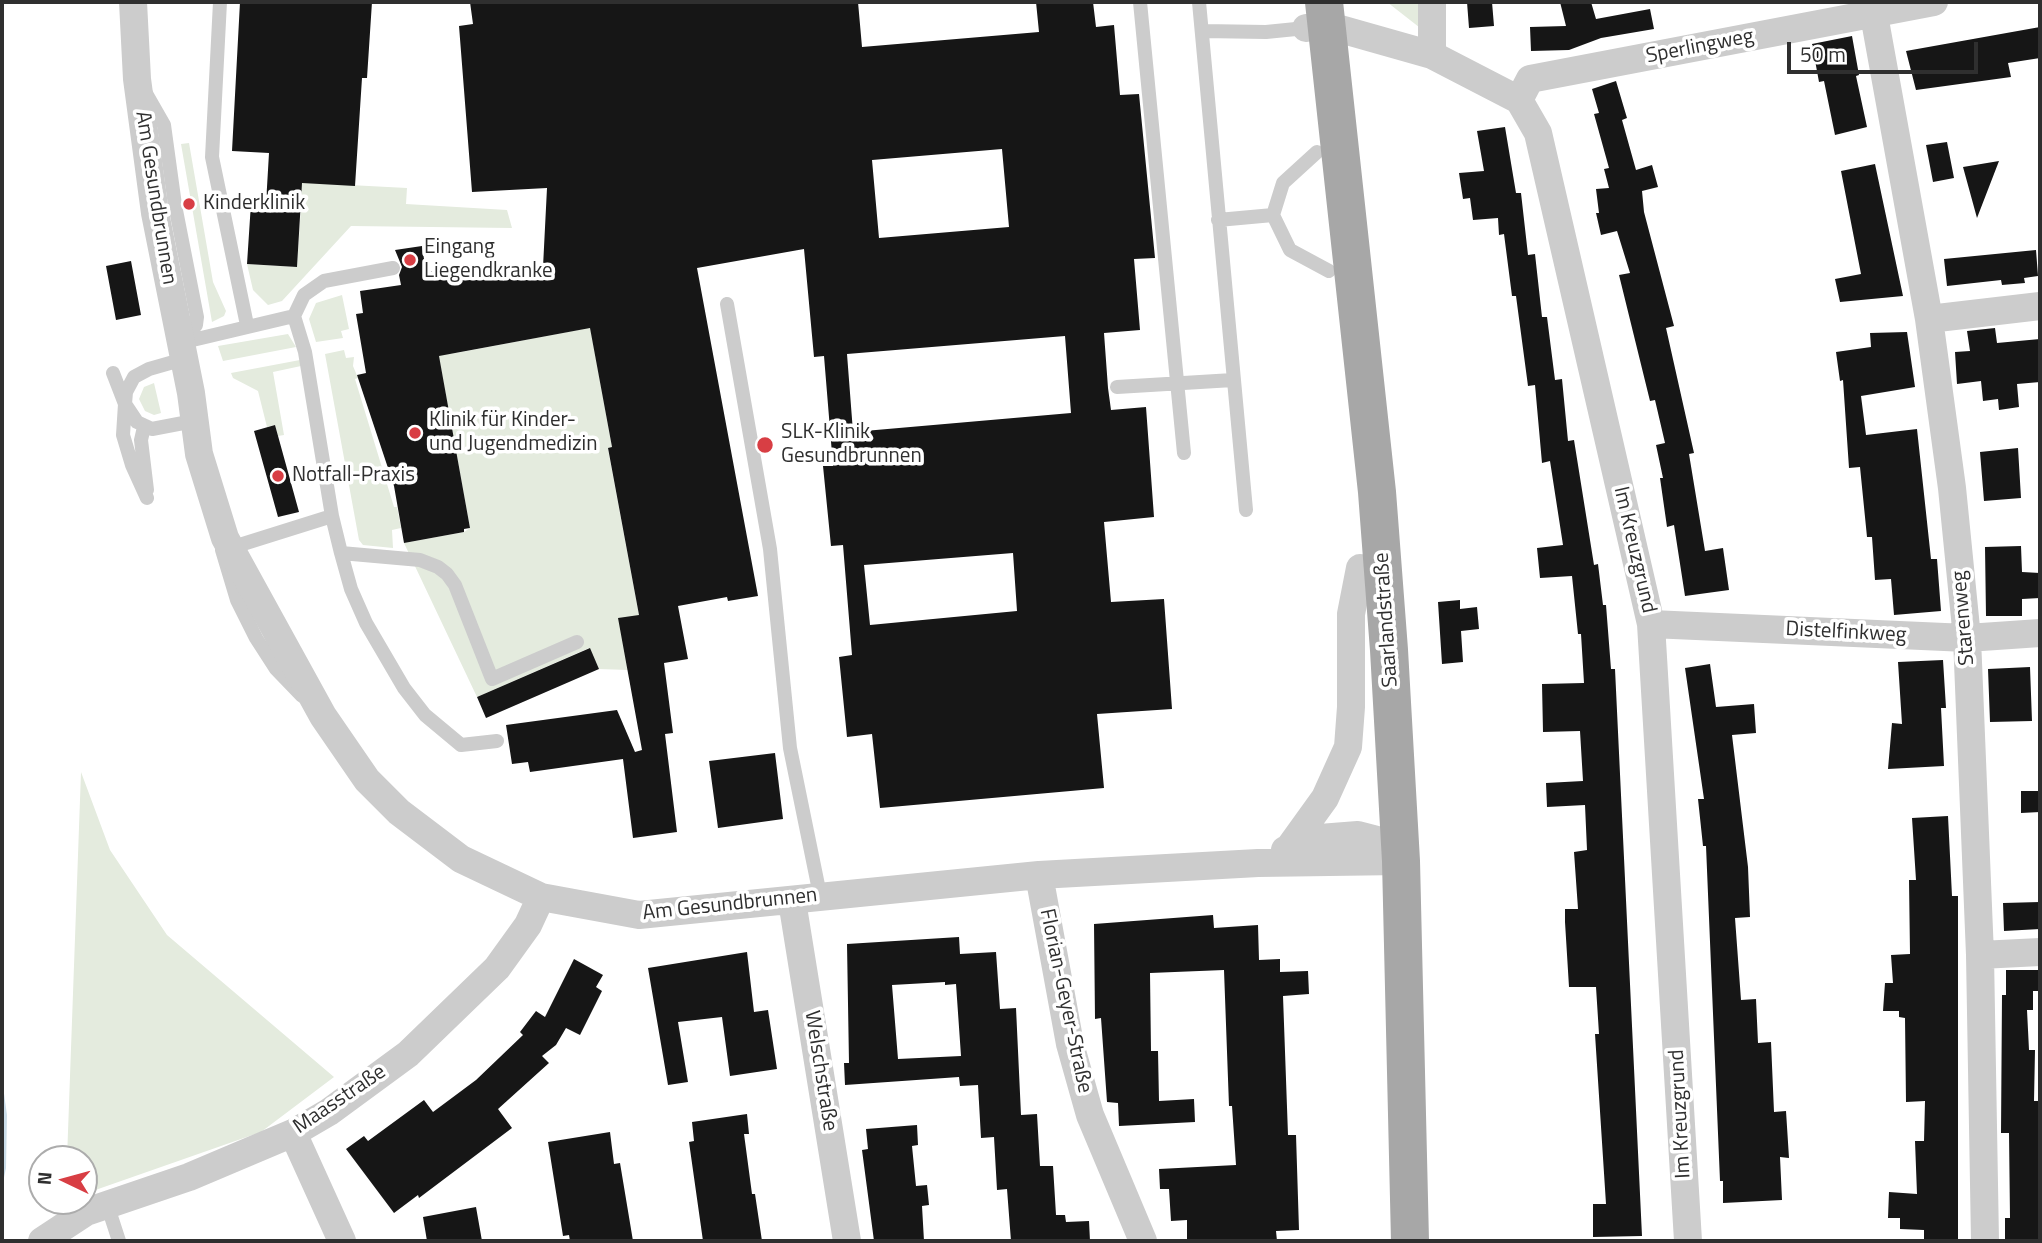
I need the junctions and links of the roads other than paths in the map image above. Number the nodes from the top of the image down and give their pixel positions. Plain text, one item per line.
1 (132, 2) edge
2 (220, 2) edge
3 (1140, 2) edge
4 (1199, 2) edge
5 (1432, 2) edge
6 (1934, 2) edge
7 (1874, 8) edge
8 (1315, 14) edge
9 (1203, 32) junction
10 (1432, 55) junction
11 (1519, 100) junction
12 (1317, 152) junction
13 (1273, 215) junction
14 (1218, 220) junction
15 (393, 268) dead end
16 (1329, 271) junction
17 (727, 304) dead end
18 (2040, 306) edge
19 (294, 316) junction
20 (1929, 319) junction
21 (247, 325) junction
22 (182, 351) junction
23 (113, 373) dead end
24 (1233, 380) junction
25 (1116, 387) dead end
26 (125, 404) junction
27 (199, 420) junction
28 (144, 427) junction
29 (1184, 453) dead end
30 (1246, 510) dead end
31 (216, 514) junction
32 (332, 516) junction
33 (238, 546) junction
34 (341, 553) junction
35 (1360, 568) junction
36 (1651, 624) junction
37 (2040, 633) edge
38 (1967, 638) junction
39 (577, 642) dead end
40 (323, 716) junction
41 (497, 741) dead end
42 (1289, 848) junction
43 (1384, 853) junction
44 (1258, 863) junction
45 (1039, 875) junction
46 (820, 895) junction
47 (541, 897) junction
48 (792, 901) junction
49 (2040, 953) edge
50 (1980, 955) junction
51 (293, 1133) junction
52 (107, 1204) junction
53 (74, 1231) edge
54 (42, 1241) edge
55 (119, 1241) edge
56 (342, 1241) edge
57 (847, 1241) edge
58 (1143, 1241) edge
59 (1387, 1241) edge
60 (1410, 1241) edge
61 (1688, 1241) edge
62 (1985, 1241) edge

1 - 22 street, Am Gesundbrunnen
2 - 21 lane
3 - 29 lane
4 - 9 lane
5 - 10 street
6 - 7 street, Sperlingweg
7 - 11 street, Sperlingweg
7 - 20 street, Starenweg
8 - 9 lane
8 - 10 street
8 - 12 main road, Saarlandstraße
8 - 43 main road, Saarlandstraße
9 - 14 lane
10 - 11 street
11 - 36 street, Im Kreuzgrund
12 - 13 lane
12 - 16 main road, Saarlandstraße
13 - 14 lane
13 - 16 lane
14 - 24 lane
15 - 19 lane
16 - 35 main road, Saarlandstraße
17 - 46 lane
18 - 20 street
19 - 21 lane
19 - 32 lane
20 - 38 street, Starenweg
21 - 22 lane
22 - 26 lane
22 - 27 street, Am Gesundbrunnen
23 - 26 lane
24 - 25 lane
24 - 30 lane
26 - 28 lane
26 - 28 lane
27 - 28 lane
27 - 31 street, Am Gesundbrunnen
27 - 33 street, Am Gesundbrunnen
31 - 33 street, Am Gesundbrunnen
31 - 40 lane
32 - 33 lane
32 - 34 lane
33 - 40 street, Am Gesundbrunnen
34 - 39 lane
34 - 41 lane
35 - 42 street, Am Gesundbrunnen
35 - 43 main road, Saarlandstraße
36 - 38 street, Distelfinkweg
36 - 61 street, Im Kreuzgrund
37 - 38 street, Distelfinkweg
38 - 50 street, Starenweg
40 - 47 street, Am Gesundbrunnen
42 - 43 street, Am Gesundbrunnen
42 - 44 street, Am Gesundbrunnen
43 - 44 street, Am Gesundbrunnen
43 - 59 main road, Saarlandstraße
43 - 60 main road, Saarlandstraße
44 - 45 street, Am Gesundbrunnen
45 - 46 street, Am Gesundbrunnen
45 - 58 street, Florian-Geyer-Straße
46 - 48 street, Am Gesundbrunnen
47 - 48 street, Am Gesundbrunnen
47 - 51 street, Maasstraße
48 - 57 street, Welschstraße
49 - 50 street
50 - 62 street, Starenweg
51 - 52 street, Maasstraße
51 - 56 street
52 - 53 street, Maasstraße
52 - 55 lane
53 - 54 street, Maasstraße

